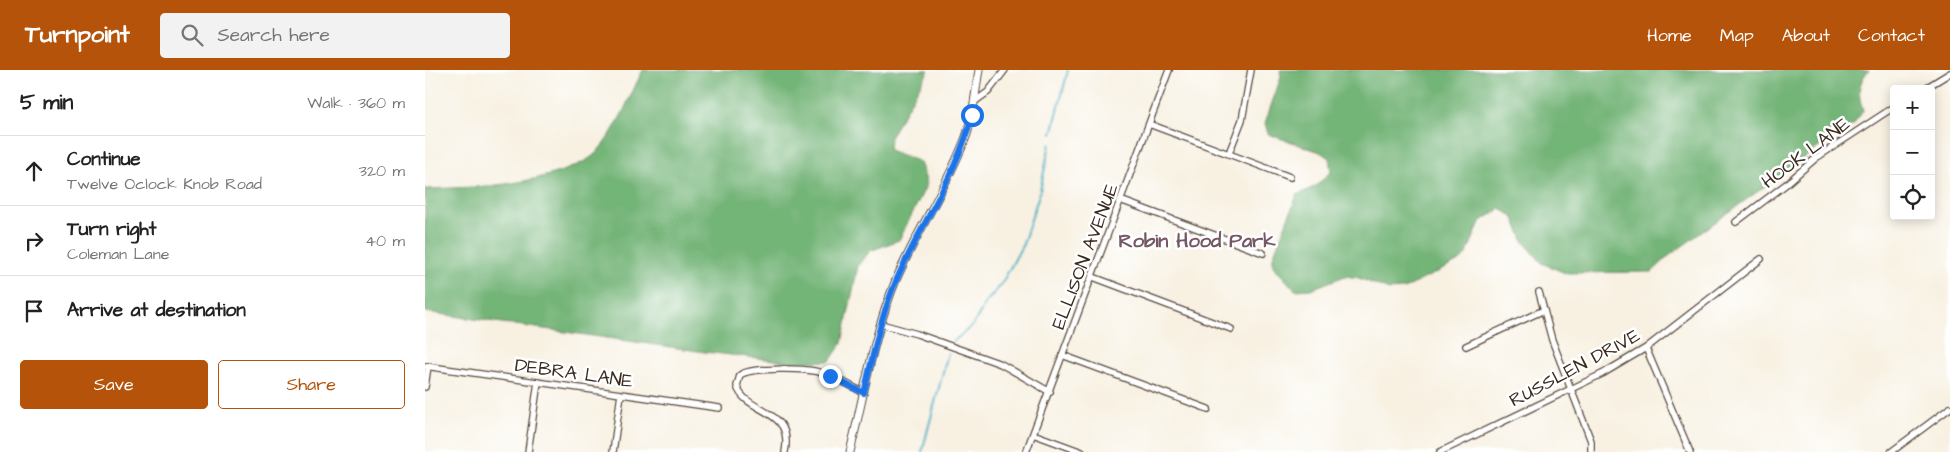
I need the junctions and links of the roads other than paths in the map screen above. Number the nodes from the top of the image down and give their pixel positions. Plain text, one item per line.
1 (979, 70) edge
2 (1005, 70) edge
3 (1169, 70) edge
4 (1251, 70) edge
5 (1950, 72) edge
6 (1930, 85) edge
7 (974, 102) junction
8 (1890, 110) edge
9 (1149, 124) junction
10 (1229, 153) junction
11 (1290, 176) dead end
12 (1121, 200) junction
13 (1736, 222) dead end
14 (1263, 253) dead end
15 (1761, 259) dead end
16 (1093, 276) junction
17 (1539, 292) dead end
18 (1544, 310) junction
19 (881, 324) junction
20 (1231, 328) dead end
21 (1466, 346) dead end
22 (1645, 348) junction
23 (1062, 354) junction
24 (427, 366) edge
25 (539, 382) junction
26 (425, 387) edge
27 (1571, 389) junction
28 (1050, 392) junction
29 (864, 393) junction
30 (621, 394) junction
31 (719, 408) dead end
32 (1950, 408) edge
33 (1208, 409) dead end
34 (1033, 434) junction
35 (528, 452) edge
36 (613, 452) edge
37 (785, 452) edge
38 (850, 452) edge
39 (1026, 452) edge
40 (1082, 452) edge
41 (1440, 452) edge
42 (1591, 452) edge
43 (1690, 452) edge
44 (1891, 452) edge

1 - 7 street
2 - 7 street
3 - 9 street, ELLISON AVENUE
4 - 10 street
5 - 6 street
7 - 19 street
8 - 13 street, HOOK LANE
9 - 10 street
9 - 12 street, ELLISON AVENUE
10 - 11 street
12 - 14 street
12 - 16 street, ELLISON AVENUE
15 - 22 street, RUSSLEN DRIVE
16 - 20 street
16 - 23 street, ELLISON AVENUE
17 - 18 street
18 - 21 street
18 - 27 street
19 - 28 street
19 - 29 street
22 - 27 street, RUSSLEN DRIVE
22 - 43 street
23 - 28 street, ELLISON AVENUE
23 - 33 street
24 - 25 street, DEBRA LANE
24 - 26 street
25 - 30 street, DEBRA LANE
25 - 35 street
27 - 41 street, RUSSLEN DRIVE
27 - 42 street
28 - 34 street, ELLISON AVENUE
29 - 37 street
29 - 38 street
30 - 31 street, DEBRA LANE
30 - 36 street
32 - 44 street
34 - 39 street, ELLISON AVENUE
34 - 40 street

